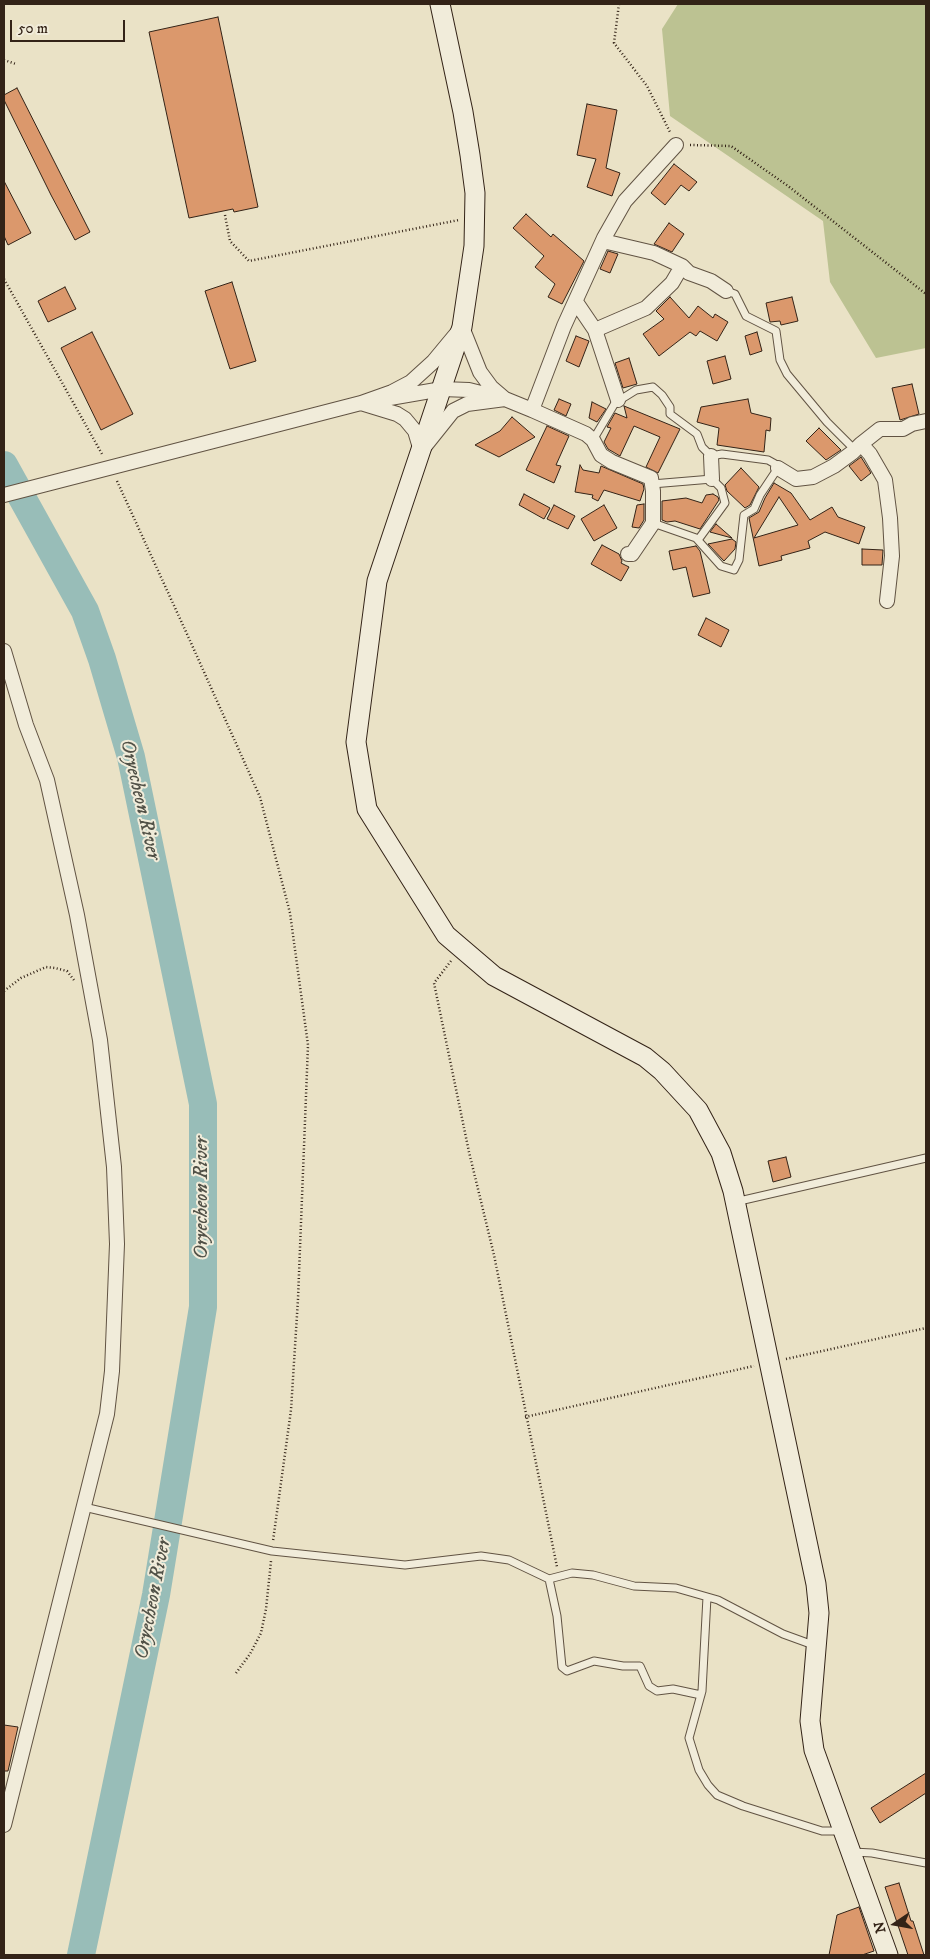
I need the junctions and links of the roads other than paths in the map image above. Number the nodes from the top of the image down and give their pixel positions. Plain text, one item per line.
1 (440, 4) edge
2 (676, 145) road end
3 (603, 241) junction
4 (682, 266) junction
5 (726, 291) joint
6 (576, 302) junction
7 (462, 327) junction
8 (595, 330) junction
9 (442, 389) junction
10 (505, 399) junction
11 (618, 400) junction
12 (361, 403) junction
13 (532, 410) junction
14 (926, 421) edge
15 (593, 440) junction
16 (858, 447) junction
17 (421, 451) junction
18 (711, 456) junction
19 (778, 468) junction
20 (712, 479) junction
21 (652, 484) junction
22 (4, 495) edge
23 (652, 523) junction
24 (698, 540) junction
25 (628, 554) dead end
26 (887, 601) dead end
27 (4, 651) edge
28 (926, 1158) edge
29 (735, 1202) junction
30 (84, 1507) junction
31 (549, 1579) junction
32 (707, 1597) junction
33 (816, 1646) junction
34 (701, 1695) junction
35 (4, 1825) edge
36 (843, 1831) junction
37 (851, 1852) junction
38 (926, 1863) edge
39 (888, 1955) edge

1 - 7 street
2 - 3 street
3 - 4 street
3 - 6 street
4 - 5 street
4 - 8 street
5 - 16 lane
6 - 8 street
6 - 13 street
7 - 9 street
7 - 10 street
7 - 12 street
8 - 11 street
9 - 10 street
9 - 12 street
9 - 17 street
10 - 13 street
10 - 17 street
11 - 15 lane
11 - 18 lane
12 - 17 street
12 - 22 street
13 - 15 street
14 - 16 street
15 - 21 street
16 - 19 street
16 - 26 street
17 - 29 street
18 - 19 lane
18 - 20 street
19 - 24 lane
20 - 21 lane
20 - 24 lane
21 - 23 street
23 - 24 lane
23 - 25 street
27 - 30 street
28 - 29 lane
29 - 33 street
30 - 31 lane
30 - 35 street
31 - 32 lane
31 - 34 lane
32 - 33 lane
32 - 34 lane
33 - 36 street
34 - 36 lane
36 - 37 street
37 - 38 lane
37 - 39 street

